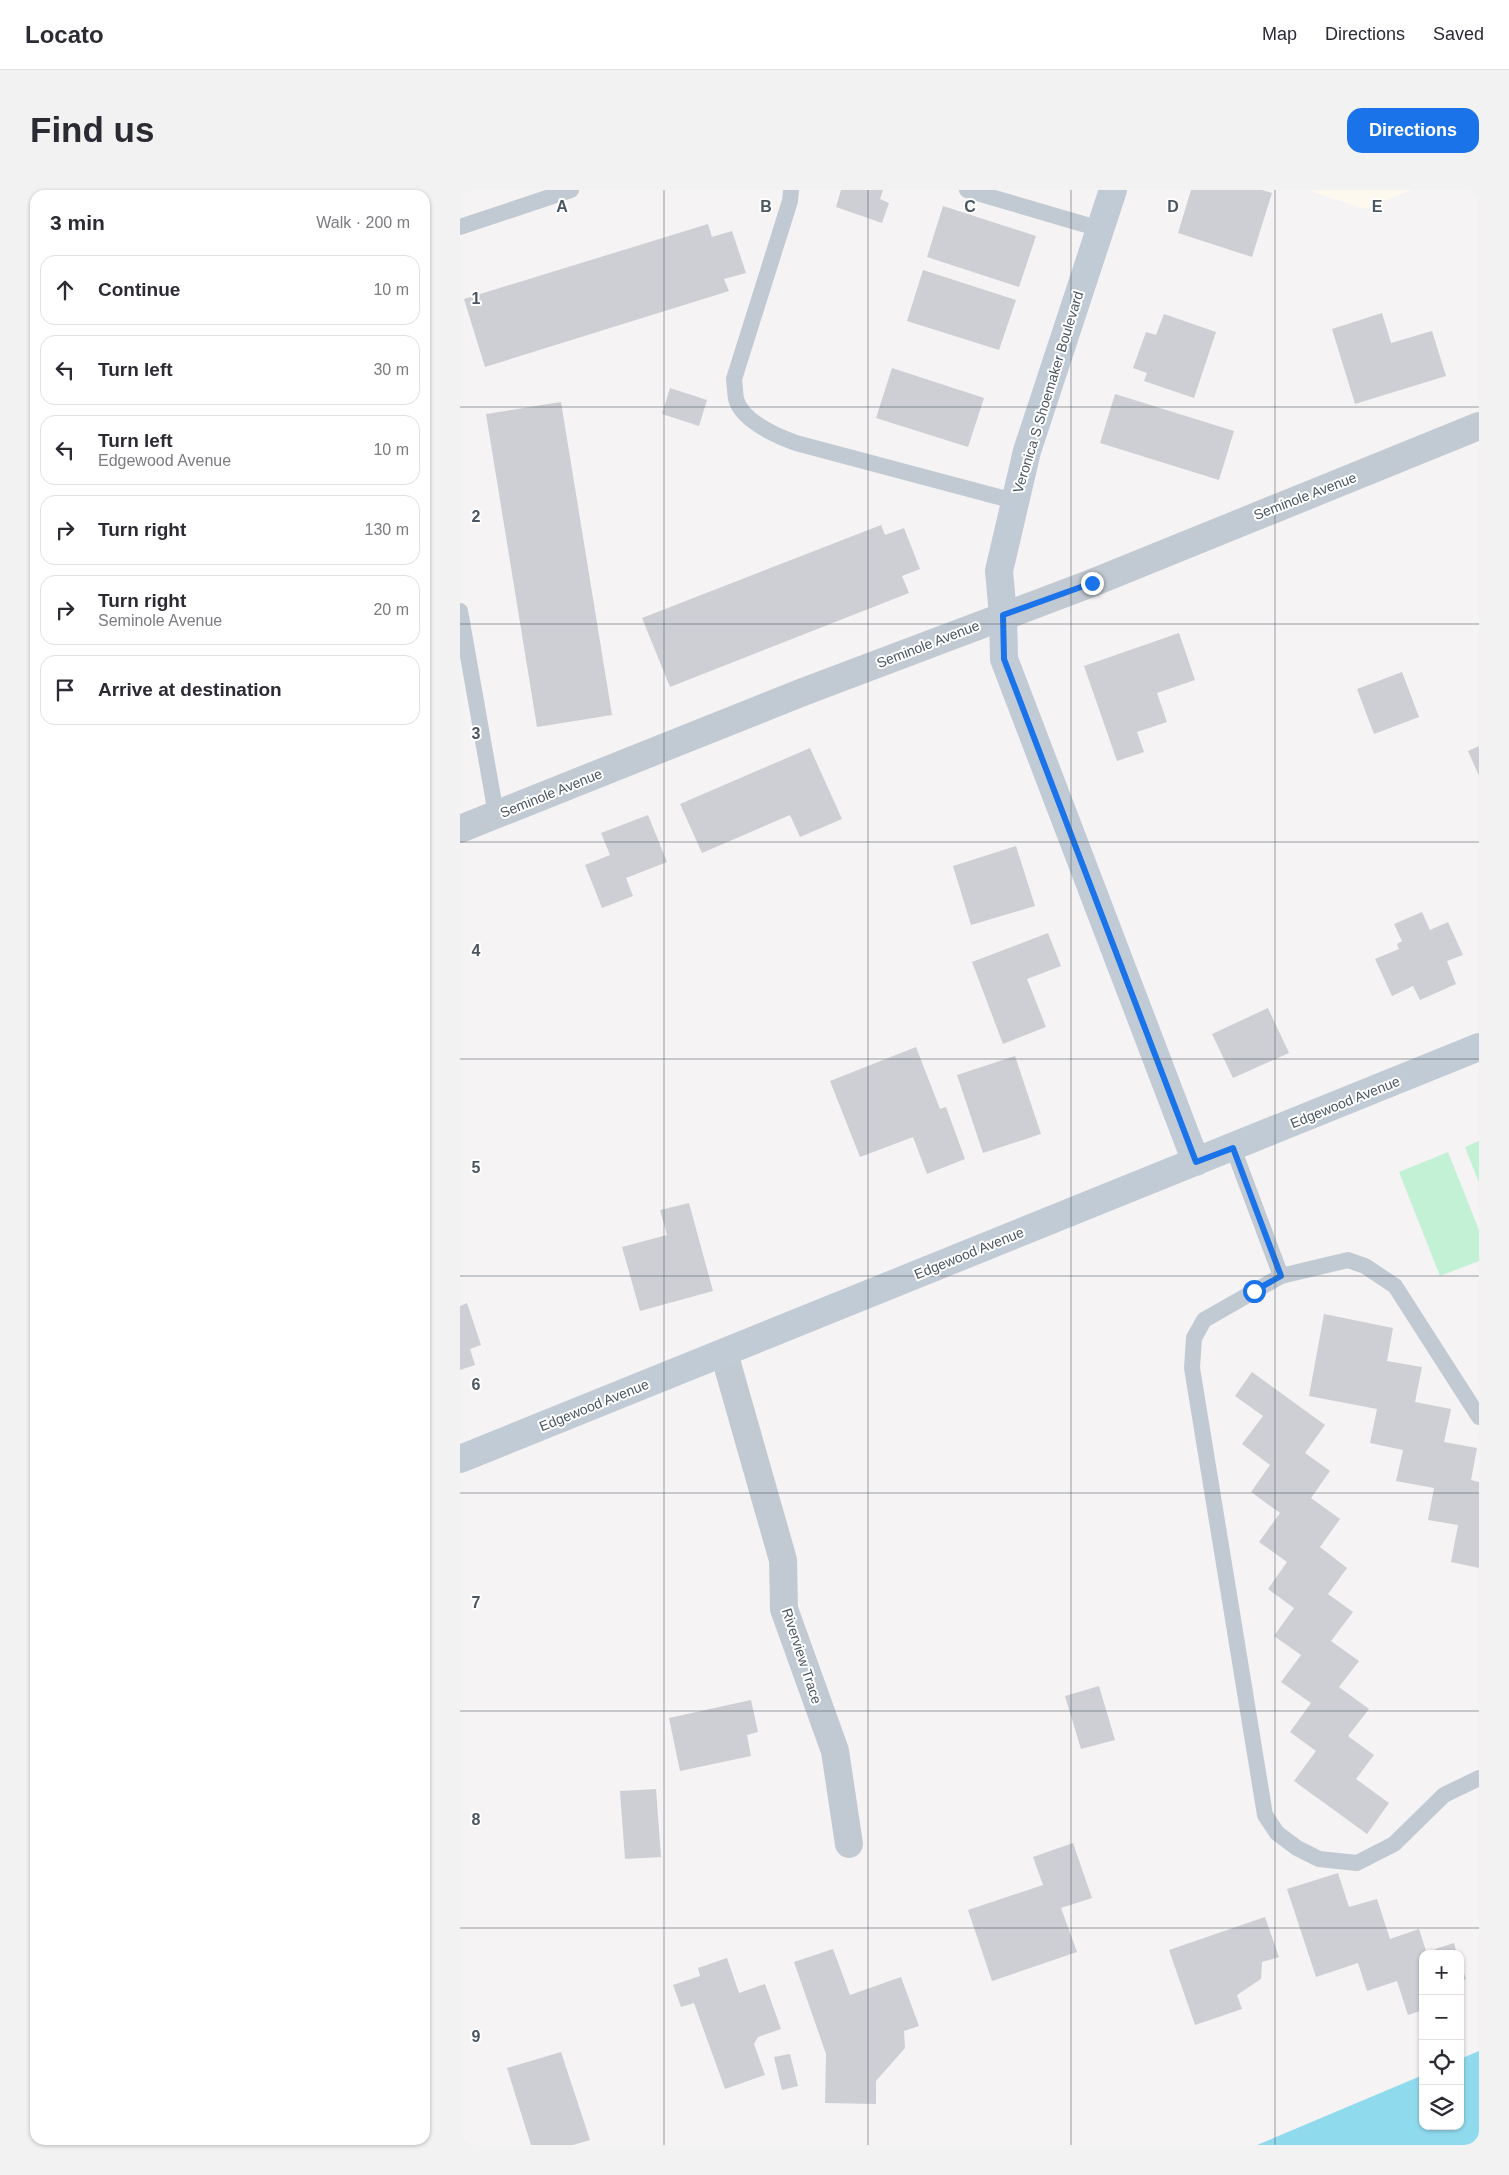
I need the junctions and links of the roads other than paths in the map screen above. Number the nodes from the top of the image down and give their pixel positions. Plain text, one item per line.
1 (570, 190) edge
2 (791, 190) edge
3 (968, 190) edge
4 (1113, 190) edge
5 (460, 227) edge
6 (1100, 229) junction
7 (1479, 426) edge
8 (1014, 501) junction
9 (460, 611) edge
10 (1003, 615) junction
11 (496, 814) junction
12 (460, 829) edge
13 (1479, 1047) edge
14 (1233, 1148) junction
15 (1196, 1162) junction
16 (1281, 1276) junction
17 (724, 1352) junction
18 (1479, 1416) edge
19 (460, 1460) edge
20 (1479, 1778) edge
21 (849, 1844) dead end

1 - 5 lane
2 - 8 lane
3 - 6 lane
4 - 6 street, Veronica S Shoemaker Boulevard
6 - 8 street, Veronica S Shoemaker Boulevard
7 - 10 street, Seminole Avenue
8 - 10 street, Veronica S Shoemaker Boulevard
9 - 11 lane
10 - 11 street, Seminole Avenue
10 - 15 street, Veronica S Shoemaker Boulevard
11 - 12 street, Seminole Avenue
13 - 14 street, Edgewood Avenue
14 - 15 street, Edgewood Avenue
14 - 16 lane
15 - 17 street, Edgewood Avenue
16 - 18 lane
16 - 20 lane
17 - 19 street, Edgewood Avenue
17 - 21 street, Riverview Trace

